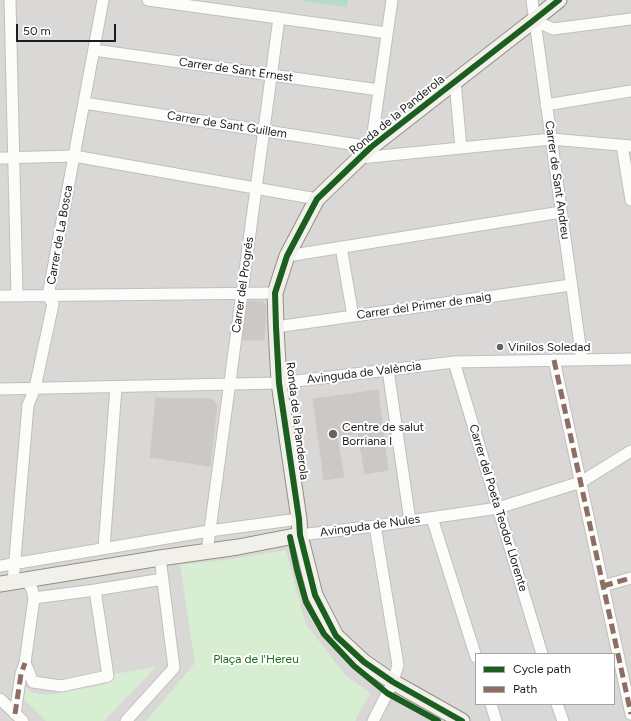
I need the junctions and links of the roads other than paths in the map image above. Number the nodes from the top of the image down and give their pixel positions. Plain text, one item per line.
1 (10, 0) edge
2 (103, 0) edge
3 (148, 0) edge
4 (392, 0) edge
5 (532, 0) edge
6 (559, 0) edge
7 (279, 18) junction
8 (631, 18) edge
9 (534, 20) junction
10 (387, 33) junction
11 (94, 50) junction
12 (271, 75) junction
13 (455, 82) junction
14 (379, 90) junction
15 (631, 91) edge
16 (84, 104) junction
17 (546, 105) junction
18 (264, 131) junction
19 (551, 139) junction
20 (626, 146) edge
21 (461, 148) junction
22 (365, 152) junction
23 (74, 156) junction
24 (0, 158) edge
25 (14, 158) junction
26 (256, 188) junction
27 (317, 199) junction
28 (631, 200) edge
29 (561, 212) junction
30 (341, 247) junction
31 (287, 256) junction
32 (571, 285) junction
33 (242, 293) junction
34 (275, 293) junction
35 (0, 296) edge
36 (17, 296) junction
37 (48, 296) junction
38 (353, 316) junction
39 (276, 327) junction
40 (631, 359) edge
41 (554, 360) junction
42 (582, 360) junction
43 (454, 362) junction
44 (388, 370) junction
45 (279, 383) junction
46 (229, 384) junction
47 (116, 387) junction
48 (35, 388) junction
49 (0, 389) edge
50 (631, 451) edge
51 (581, 482) junction
52 (498, 508) junction
53 (432, 518) junction
54 (299, 519) junction
55 (410, 521) junction
56 (375, 526) junction
57 (210, 531) junction
58 (300, 535) junction
59 (104, 548) junction
60 (206, 552) junction
61 (160, 558) junction
62 (15, 563) junction
63 (0, 566) edge
64 (631, 578) edge
65 (163, 580) junction
66 (13, 582) edge
67 (603, 586) junction
68 (95, 590) junction
69 (34, 598) junction
70 (542, 653) edge
71 (475, 654) edge
72 (25, 663) junction
73 (393, 682) junction
74 (0, 699) edge
75 (491, 705) edge
76 (558, 705) edge
77 (631, 714) edge
78 (19, 717) edge
79 (126, 721) edge
80 (373, 721) edge
81 (462, 721) edge
82 (496, 721) edge
83 (563, 721) edge

1 - 25 street
2 - 11 street, Carrer de La Bosca
3 - 7 street
4 - 10 street
5 - 9 street, Carrer de Sant Andreu
6 - 9 street, Ronda de la Panderola
7 - 10 street
7 - 12 street, Carrer del Progrés
8 - 9 street
9 - 13 street, Ronda de la Panderola
9 - 17 street, Carrer de Sant Andreu
10 - 14 street
11 - 12 street, Carrer de Sant Ernest
11 - 16 street, Carrer de La Bosca
12 - 14 street, Carrer de Sant Ernest
12 - 18 street, Carrer del Progrés
13 - 21 street
13 - 22 street, Ronda de la Panderola
14 - 22 street
15 - 17 street
16 - 18 street, Carrer de Sant Guillem
16 - 23 street, Carrer de La Bosca
17 - 19 street, Carrer de Sant Andreu
18 - 22 street, Carrer de Sant Guillem
18 - 26 street, Carrer del Progrés
19 - 20 street, Carrer de Sant Guillem
19 - 21 street, Carrer de Sant Guillem
19 - 29 street, Carrer de Sant Andreu
20 - 28 street
21 - 22 street, Carrer de Sant Guillem
22 - 27 street, Ronda de la Panderola
23 - 25 street
23 - 26 street
23 - 37 street, Carrer de La Bosca
24 - 25 street
25 - 36 street
26 - 27 street
26 - 33 street, Carrer del Progrés
27 - 31 street, Ronda de la Panderola
29 - 30 street
29 - 32 street, Carrer de Sant Andreu
30 - 31 street
30 - 38 street
31 - 34 street, Ronda de la Panderola
32 - 38 street, Carrer del Primer de maig
32 - 42 street, Carrer de Sant Andreu
33 - 34 street
33 - 37 street
33 - 46 street, Carrer del Progrés
34 - 39 street, Ronda de la Panderola
35 - 36 street
36 - 37 street
37 - 48 street, Carrer de La Bosca
38 - 39 street, Carrer del Primer de maig
39 - 45 street, Ronda de la Panderola
40 - 42 street, Avinguda de València
41 - 42 street, Avinguda de València
41 - 43 street, Avinguda de València
41 - 51 street
43 - 44 street, Avinguda de València
43 - 52 street, Carrer del Poeta Teodor Llorente
44 - 45 street, Avinguda de València
44 - 55 street
45 - 46 street, Avinguda de València
45 - 54 street, Ronda de la Panderola
46 - 47 street, Avinguda de València
46 - 57 street, Carrer del Progrés
47 - 48 street, Avinguda de València
47 - 59 street
48 - 49 street, Avinguda de València
48 - 62 street, Carrer de La Bosca
50 - 51 street, Avinguda de Nules
51 - 52 street, Avinguda de Nules
51 - 67 street
52 - 53 street, Avinguda de Nules
52 - 70 street, Carrer del Poeta Teodor Llorente
53 - 55 street, Avinguda de Nules
53 - 71 street
54 - 57 street
54 - 58 street, Ronda de la Panderola
55 - 56 street, Avinguda de Nules
56 - 58 street, Avinguda de Nules
56 - 73 street
57 - 59 street
57 - 60 street, Carrer del Progrés
58 - 60 street, Avinguda de Nules
58 - 73 street, Ronda de la Panderola
59 - 62 street
60 - 61 street, Avinguda de Nules
61 - 65 street
61 - 66 street, Avinguda de Nules
62 - 63 street
62 - 66 street
64 - 67 street
65 - 68 street
65 - 79 street
66 - 69 street
67 - 77 street
68 - 69 street
68 - 72 street
69 - 72 street
72 - 78 street
73 - 80 street
73 - 81 street, Ronda de la Panderola
74 - 78 street
75 - 82 street
76 - 83 street

